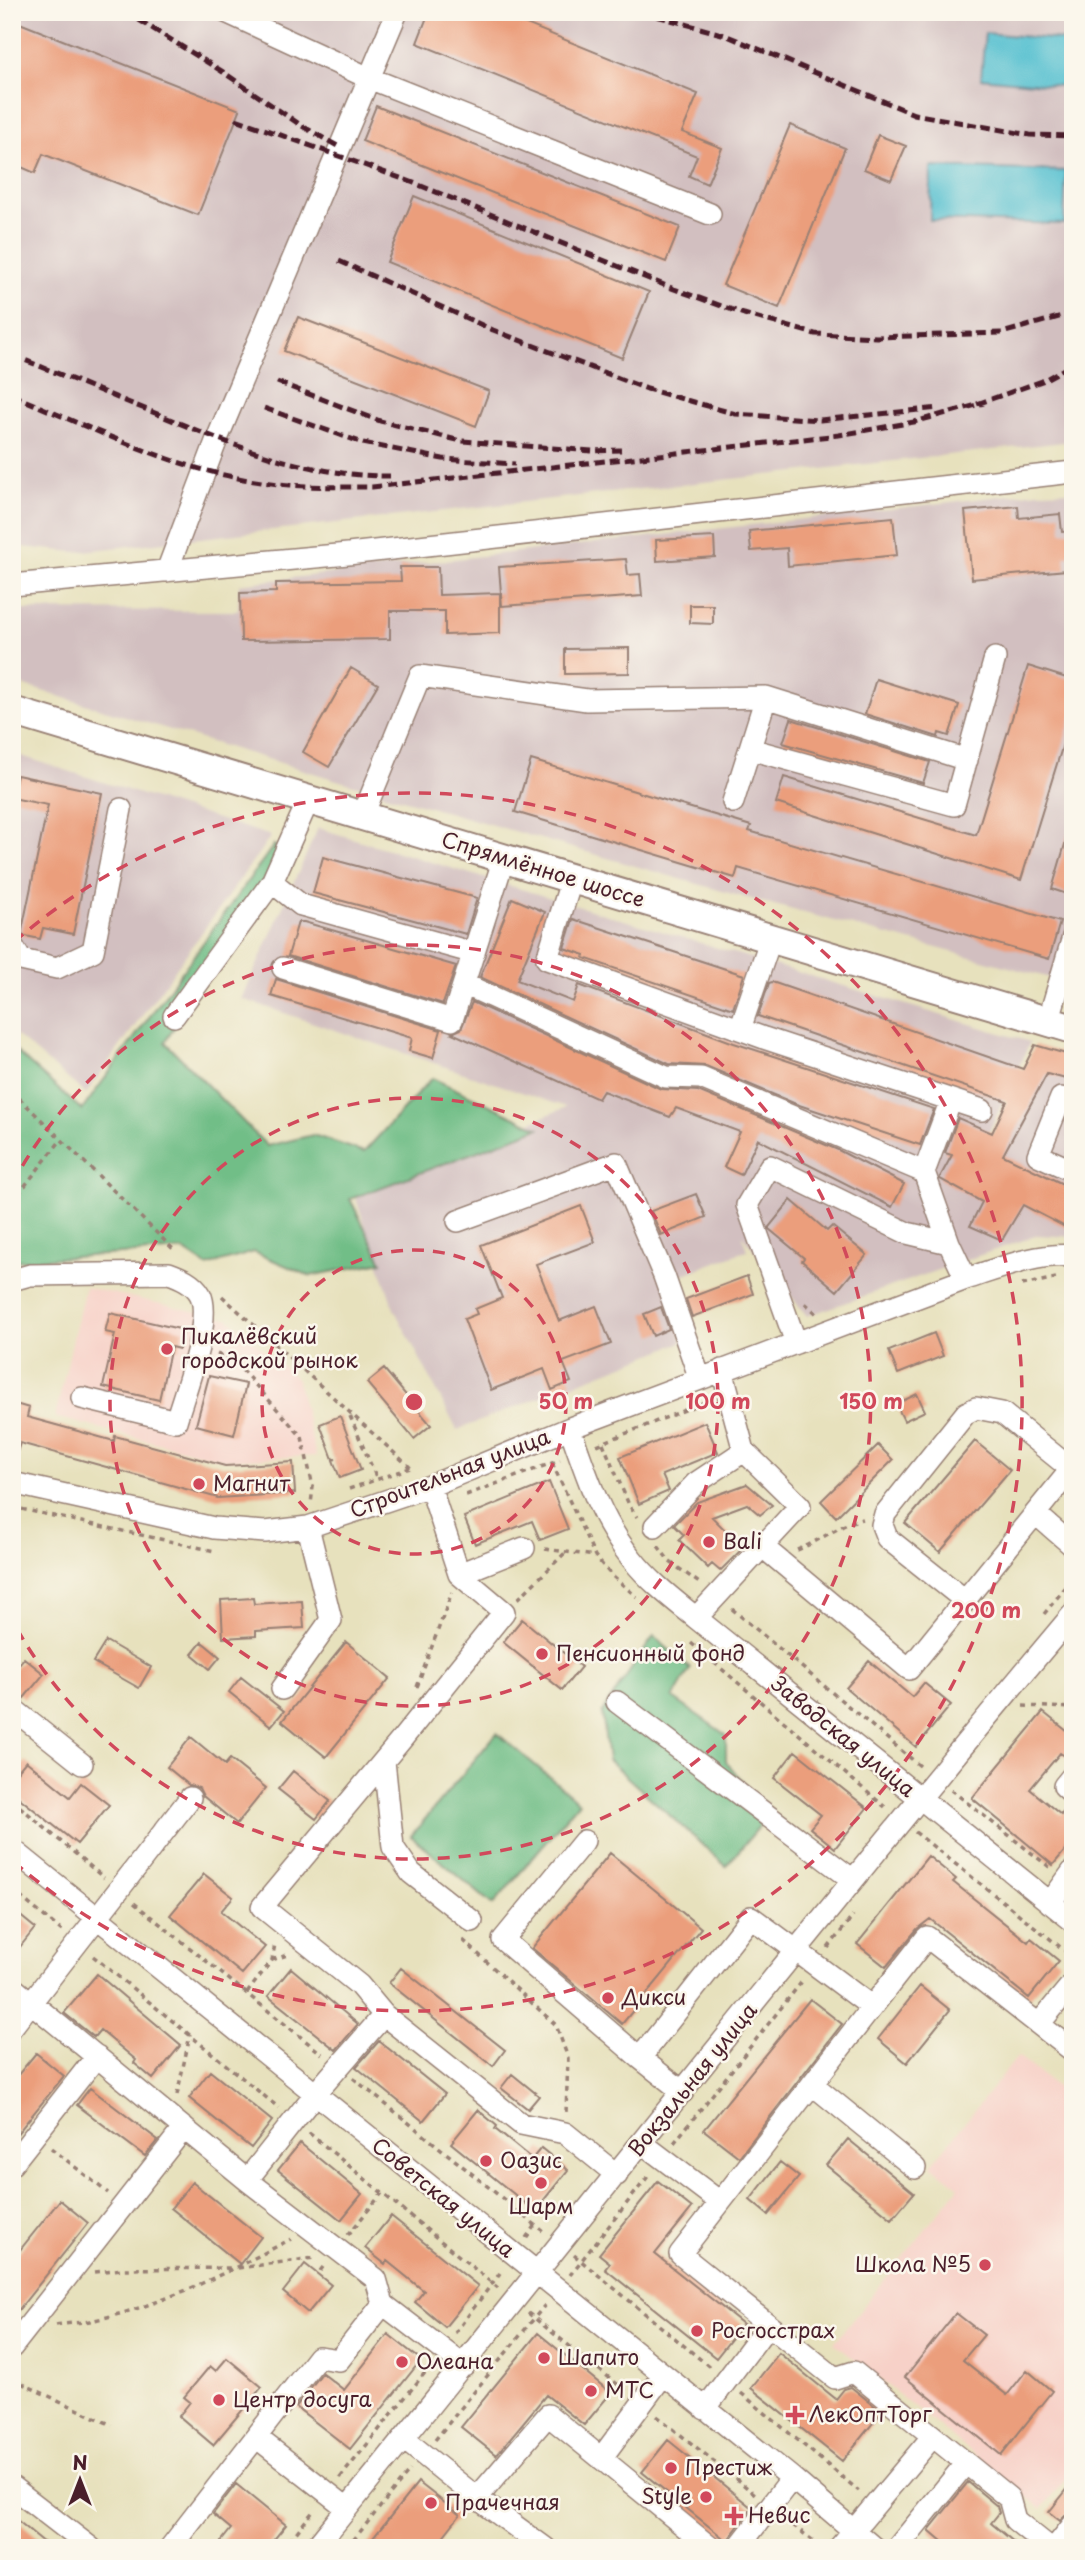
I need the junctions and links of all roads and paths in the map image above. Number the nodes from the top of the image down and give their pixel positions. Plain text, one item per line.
1 (226, 12) edge
2 (397, 12) edge
3 (369, 78) junction
4 (710, 214) dead end
5 (1073, 472) edge
6 (167, 571) junction
7 (12, 585) edge
8 (995, 657) dead end
9 (766, 697) junction
10 (12, 711) edge
11 (750, 749) junction
12 (967, 760) junction
13 (309, 799) junction
14 (733, 802) dead end
15 (121, 809) dead end
16 (363, 815) junction
17 (504, 858) junction
18 (572, 878) junction
19 (272, 882) junction
20 (1073, 937) edge
21 (771, 938) junction
22 (12, 945) edge
23 (474, 953) junction
24 (283, 968) dead end
25 (464, 984) junction
26 (174, 1016) dead end
27 (1060, 1026) edge
28 (740, 1029) junction
29 (951, 1100) junction
30 (1073, 1102) edge
31 (982, 1110) dead end
32 (61, 1140) dead end
33 (1073, 1171) edge
34 (924, 1172) junction
35 (12, 1202) edge
36 (458, 1221) dead end
37 (949, 1242) junction
38 (1073, 1256) edge
39 (966, 1279) junction
40 (12, 1280) edge
41 (796, 1343) junction
42 (198, 1346) junction
43 (722, 1370) junction
44 (700, 1379) junction
45 (82, 1398) dead end
46 (349, 1414) dead end
47 (570, 1428) junction
48 (603, 1443) dead end
49 (744, 1451) junction
50 (410, 1468) dead end
51 (1072, 1468) edge
52 (377, 1479) junction
53 (12, 1483) edge
54 (430, 1486) junction
55 (344, 1491) dead end
56 (322, 1499) dead end
57 (311, 1503) junction
58 (885, 1514) junction
59 (1036, 1514) junction
60 (309, 1527) junction
61 (650, 1530) junction
62 (1073, 1546) edge
63 (524, 1548) joint
64 (567, 1551) junction
65 (770, 1552) junction
66 (595, 1556) dead end
67 (459, 1574) junction
68 (718, 1596) junction
69 (966, 1601) junction
70 (504, 1612) junction
71 (1073, 1614) edge
72 (695, 1618) junction
73 (417, 1686) dead end
74 (282, 1689) dead end
75 (1031, 1696) dead end
76 (617, 1702) dead end
77 (1073, 1708) edge
78 (15, 1716) edge
79 (384, 1761) junction
80 (82, 1765) dead end
81 (1073, 1776) edge
82 (935, 1778) junction
83 (1073, 1794) edge
84 (190, 1798) dead end
85 (919, 1798) junction
86 (12, 1800) edge
87 (937, 1812) junction
88 (918, 1834) dead end
89 (583, 1841) dead end
90 (12, 1849) edge
91 (1069, 1875) edge
92 (853, 1880) junction
93 (12, 1891) edge
94 (120, 1891) junction
95 (1050, 1903) junction
96 (857, 1911) dead end
97 (99, 1919) junction
98 (472, 1921) joint
99 (1073, 1921) edge
100 (78, 1944) junction
101 (795, 1952) junction
102 (272, 1960) dead end
103 (814, 1966) junction
104 (1073, 1983) edge
105 (12, 1987) edge
106 (247, 1993) junction
107 (32, 2003) junction
108 (872, 2007) junction
109 (384, 2015) junction
110 (1039, 2024) junction
111 (12, 2027) edge
112 (190, 2035) junction
113 (1073, 2051) edge
114 (97, 2056) junction
115 (640, 2057) junction
116 (338, 2067) junction
117 (812, 2084) junction
118 (683, 2092) junction
119 (315, 2094) junction
120 (294, 2121) junction
121 (178, 2123) junction
122 (565, 2133) junction
123 (35, 2134) junction
124 (642, 2143) junction
125 (662, 2159) junction
126 (12, 2164) edge
127 (915, 2168) dead end
128 (617, 2175) junction
129 (247, 2180) junction
130 (720, 2202) junction
131 (124, 2205) junction
132 (536, 2225) junction
133 (311, 2228) junction
134 (561, 2244) junction
135 (514, 2255) junction
136 (331, 2257) dead end
137 (582, 2261) junction
138 (234, 2269) junction
139 (537, 2274) junction
140 (69, 2275) junction
141 (492, 2283) junction
142 (557, 2291) junction
143 (515, 2302) junction
144 (383, 2304) junction
145 (535, 2318) junction
146 (768, 2325) junction
147 (27, 2329) junction
148 (12, 2347) edge
149 (443, 2350) junction
150 (464, 2366) junction
151 (663, 2375) junction
152 (12, 2379) edge
153 (726, 2381) junction
154 (642, 2404) junction
155 (705, 2409) junction
156 (112, 2425) dead end
157 (933, 2436) junction
158 (256, 2437) junction
159 (404, 2439) junction
160 (423, 2454) junction
161 (602, 2457) junction
162 (966, 2463) junction
163 (792, 2478) junction
164 (12, 2487) edge
165 (328, 2493) junction
166 (477, 2498) junction
167 (875, 2504) junction
168 (770, 2507) junction
169 (347, 2508) junction
170 (1073, 2525) edge
171 (853, 2530) junction
172 (91, 2548) edge
173 (170, 2548) edge
174 (284, 2548) edge
175 (315, 2548) edge
176 (347, 2548) edge
177 (545, 2548) edge
178 (710, 2548) edge
179 (738, 2548) edge
180 (822, 2548) edge
181 (839, 2548) edge
182 (874, 2548) edge
183 (897, 2548) edge
184 (1052, 2548) edge

1 - 3 street
2 - 3 street
3 - 4 street
3 - 6 street
5 - 6 street
6 - 7 street
8 - 12 street
9 - 11 street
9 - 12 street
9 - 16 street
10 - 13 main road, Спрямлённое шоссе
11 - 12 street
11 - 14 street
13 - 16 main road, Спрямлённое шоссе
13 - 19 street
15 - 22 street
16 - 17 main road, Спрямлённое шоссе
17 - 18 main road, Спрямлённое шоссе
17 - 23 street
18 - 21 main road, Спрямлённое шоссе
18 - 28 street
19 - 23 street
19 - 26 street
20 - 27 street
21 - 27 main road, Спрямлённое шоссе
21 - 28 street
23 - 25 street
24 - 25 street
25 - 34 street
28 - 29 street
29 - 31 street
29 - 34 street
30 - 33 street
32 - 35 path
34 - 37 street
36 - 44 street
37 - 39 street
37 - 41 street
38 - 39 street, Строительная улица
39 - 41 street, Строительная улица
40 - 42 street
41 - 43 street, Строительная улица
42 - 45 street
42 - 57 path
43 - 44 street, Строительная улица
43 - 49 street
44 - 47 street, Строительная улица
46 - 52 path
47 - 54 street, Строительная улица
47 - 72 street, Заводская улица
48 - 61 path
49 - 61 street
49 - 65 street
50 - 52 path
51 - 58 street
51 - 59 street
52 - 55 path
53 - 60 street, Строительная улица
54 - 60 street, Строительная улица
54 - 67 street
56 - 57 path
57 - 60 path
58 - 65 path
58 - 69 street
59 - 62 street
59 - 69 street
60 - 74 street
61 - 68 path
63 - 64 path
63 - 67 street
64 - 66 path
64 - 70 path
65 - 68 street
65 - 69 street
67 - 70 street
67 - 73 path
68 - 72 street
68 - 82 path
70 - 79 street
71 - 82 street, Вокзальная улица
72 - 85 street, Заводская улица
75 - 77 path
76 - 92 street
78 - 80 street
79 - 98 street
79 - 109 street
81 - 83 street
82 - 85 street, Вокзальная улица
82 - 91 path
84 - 94 street
85 - 87 street, Заводская улица
85 - 92 street, Вокзальная улица
86 - 94 path
87 - 88 path
87 - 95 street, Заводская улица
89 - 115 street
90 - 97 street, Советская улица
91 - 95 street
92 - 101 street, Вокзальная улица
93 - 100 path
94 - 97 street
94 - 106 path
95 - 99 street, Заводская улица
96 - 103 path
97 - 100 street
97 - 119 street, Советская улица
98 - 122 path
100 - 107 street
100 - 112 path
101 - 103 street
101 - 115 street
101 - 118 street, Вокзальная улица
102 - 106 path
103 - 108 street
103 - 125 path
104 - 110 street
105 - 107 street
106 - 116 path
107 - 111 street
107 - 114 street
108 - 110 street
108 - 117 street
109 - 116 street
109 - 122 street
110 - 113 street
112 - 120 path
112 - 121 path
114 - 121 street
114 - 123 street
115 - 118 street
116 - 119 street
116 - 132 path
117 - 127 street
117 - 130 street
118 - 124 street, Вокзальная улица
119 - 120 street
119 - 135 street, Советская улица
120 - 129 street
120 - 141 path
121 - 129 street
121 - 131 street
122 - 128 street
123 - 126 street
123 - 131 path
124 - 125 street
124 - 128 street, Вокзальная улица
125 - 130 street
125 - 137 path
128 - 134 street, Вокзальная улица
129 - 133 street
130 - 146 street
131 - 140 street
132 - 134 path
132 - 135 path
133 - 138 path
133 - 144 street
134 - 137 path
134 - 139 street, Вокзальная улица
135 - 139 street, Советская улица
135 - 141 path
136 - 138 path
137 - 142 path
137 - 153 path
138 - 140 path
138 - 147 path
139 - 142 street, Советская улица
139 - 143 street, Вокзальная улица
140 - 147 street
141 - 143 path
141 - 149 path
142 - 145 path
142 - 151 street, Советская улица
143 - 145 path
143 - 150 street, Вокзальная улица
144 - 149 street
144 - 158 street
145 - 154 path
145 - 160 path
146 - 153 street
146 - 157 street
147 - 148 street
149 - 150 street
149 - 165 path
150 - 159 street, Вокзальная улица
151 - 154 street
151 - 155 street, Советская улица
152 - 156 path
153 - 155 street
153 - 167 path
154 - 161 street
154 - 168 path
155 - 163 street, Советская улица
157 - 162 street
157 - 167 street
158 - 165 street
158 - 173 street
159 - 160 street
159 - 169 street, Вокзальная улица
160 - 166 street
160 - 176 path
161 - 166 street
161 - 178 street
162 - 183 street
162 - 184 street
163 - 168 street
163 - 171 street, Советская улица
164 - 172 street
165 - 169 street
165 - 174 path
166 - 177 street
167 - 171 street
168 - 179 street
168 - 180 path
169 - 175 street, Вокзальная улица
170 - 184 street
171 - 181 street
171 - 182 street, Советская улица

